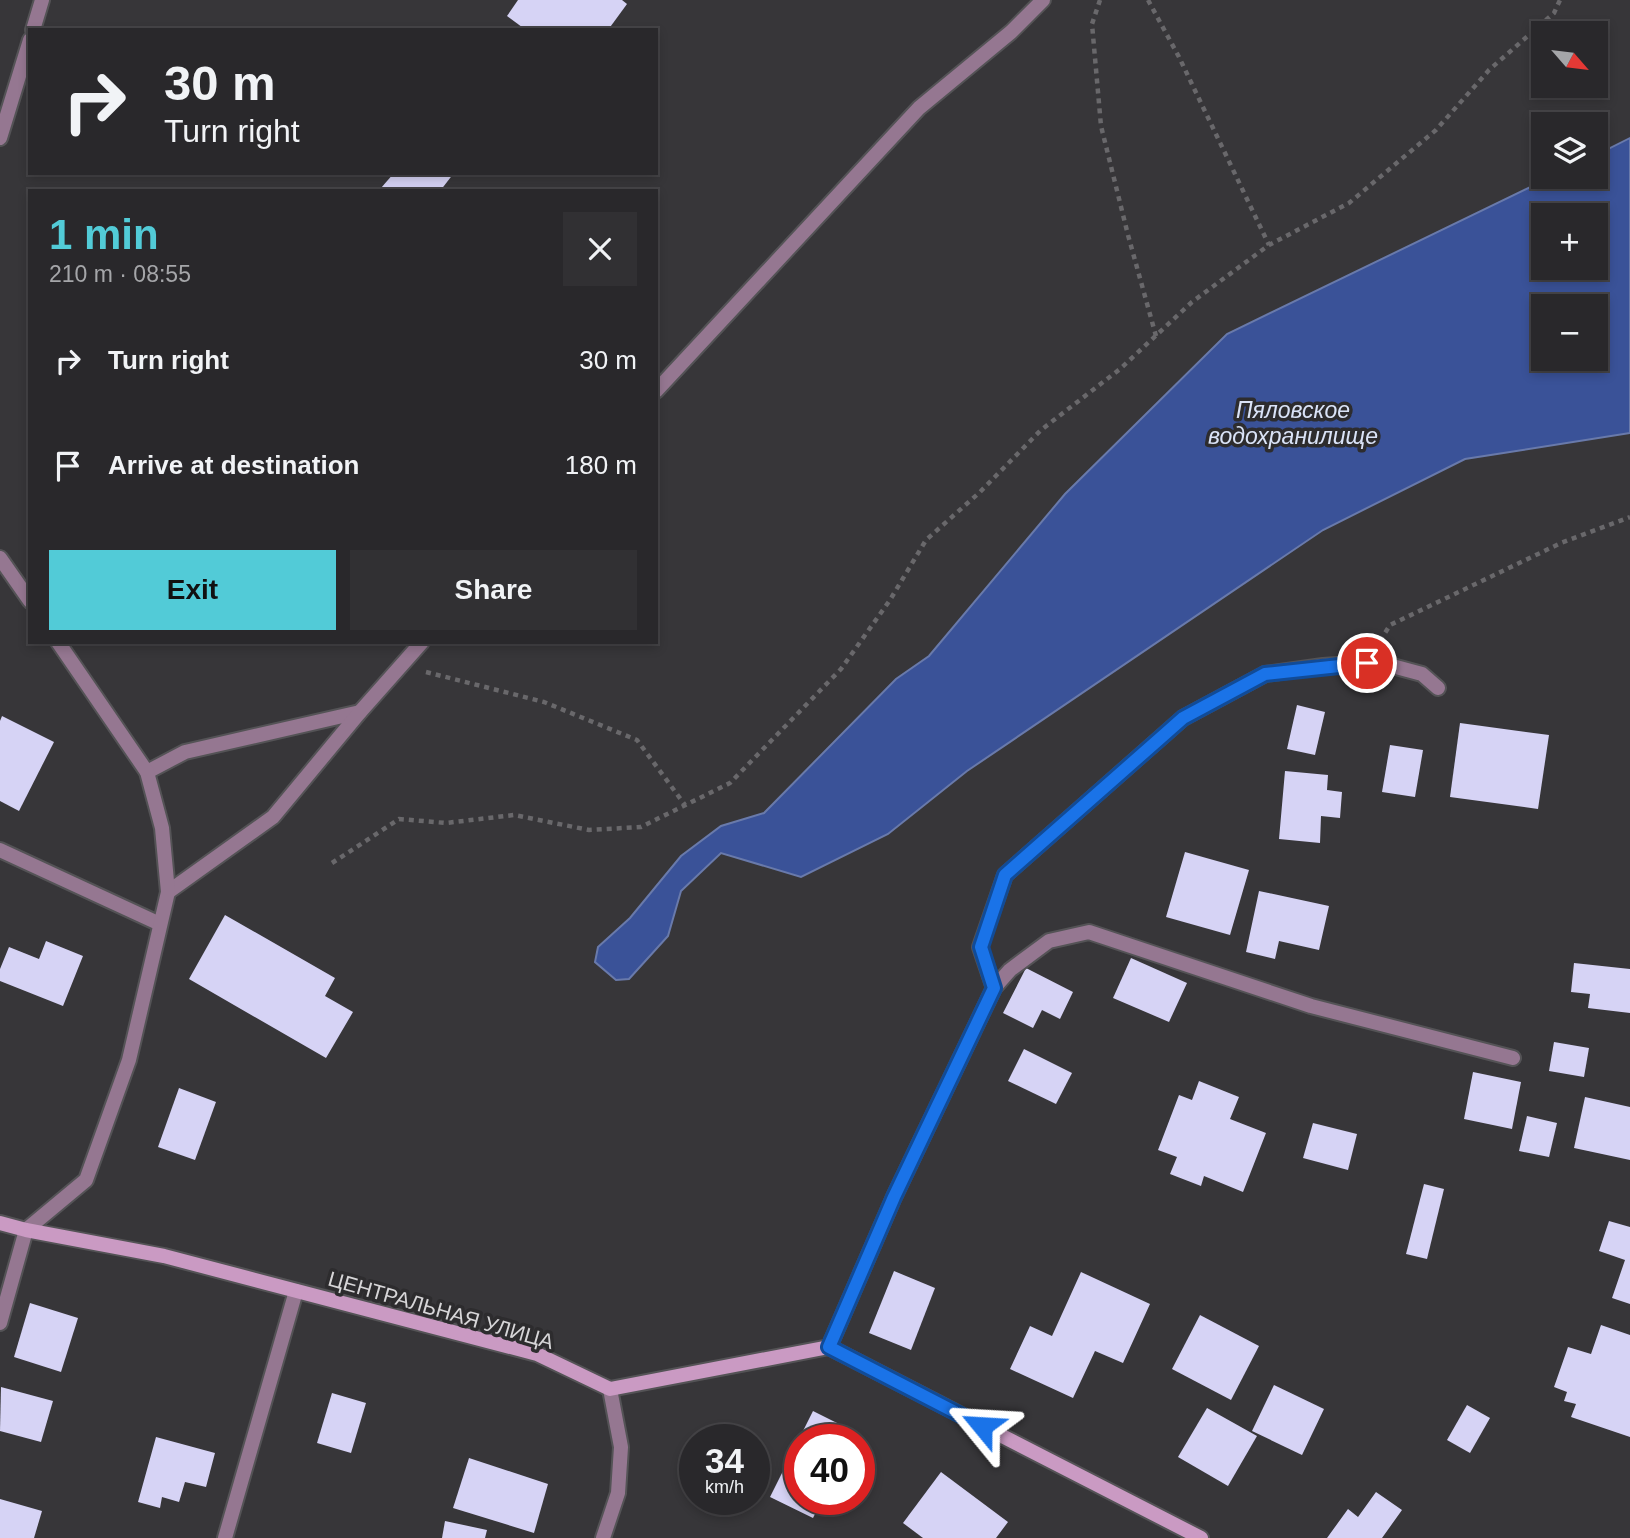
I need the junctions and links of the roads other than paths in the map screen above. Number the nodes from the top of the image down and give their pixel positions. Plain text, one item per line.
1 (42, 0) edge
2 (1043, 0) edge
3 (34, 28) edge
4 (28, 47) edge
5 (0, 138) edge
6 (658, 389) edge
7 (0, 558) edge
8 (28, 598) edge
9 (59, 644) edge
10 (420, 644) edge
11 (1438, 688) dead end
12 (360, 712) junction
13 (147, 772) junction
14 (0, 850) edge
15 (168, 892) junction
16 (160, 924) junction
17 (994, 988) junction
18 (1513, 1058) dead end
19 (0, 1223) edge
20 (26, 1230) junction
21 (296, 1291) junction
22 (0, 1322) edge
23 (829, 1347) junction
24 (610, 1389) junction
25 (225, 1538) edge
26 (603, 1538) edge
27 (1200, 1538) edge

1 - 3 lane
2 - 6 lane
4 - 5 lane
7 - 8 lane
9 - 13 lane
10 - 12 lane
11 - 17 lane
12 - 13 lane
12 - 15 lane
13 - 15 lane
14 - 16 lane
15 - 16 lane
16 - 20 lane
17 - 18 lane
17 - 23 lane
19 - 20 street, ЦЕНТРАЛЬНАЯ УЛИЦА
20 - 21 street, ЦЕНТРАЛЬНАЯ УЛИЦА
20 - 22 lane
21 - 24 street, ЦЕНТРАЛЬНАЯ УЛИЦА
21 - 25 lane
23 - 24 street
23 - 27 street
24 - 26 lane

